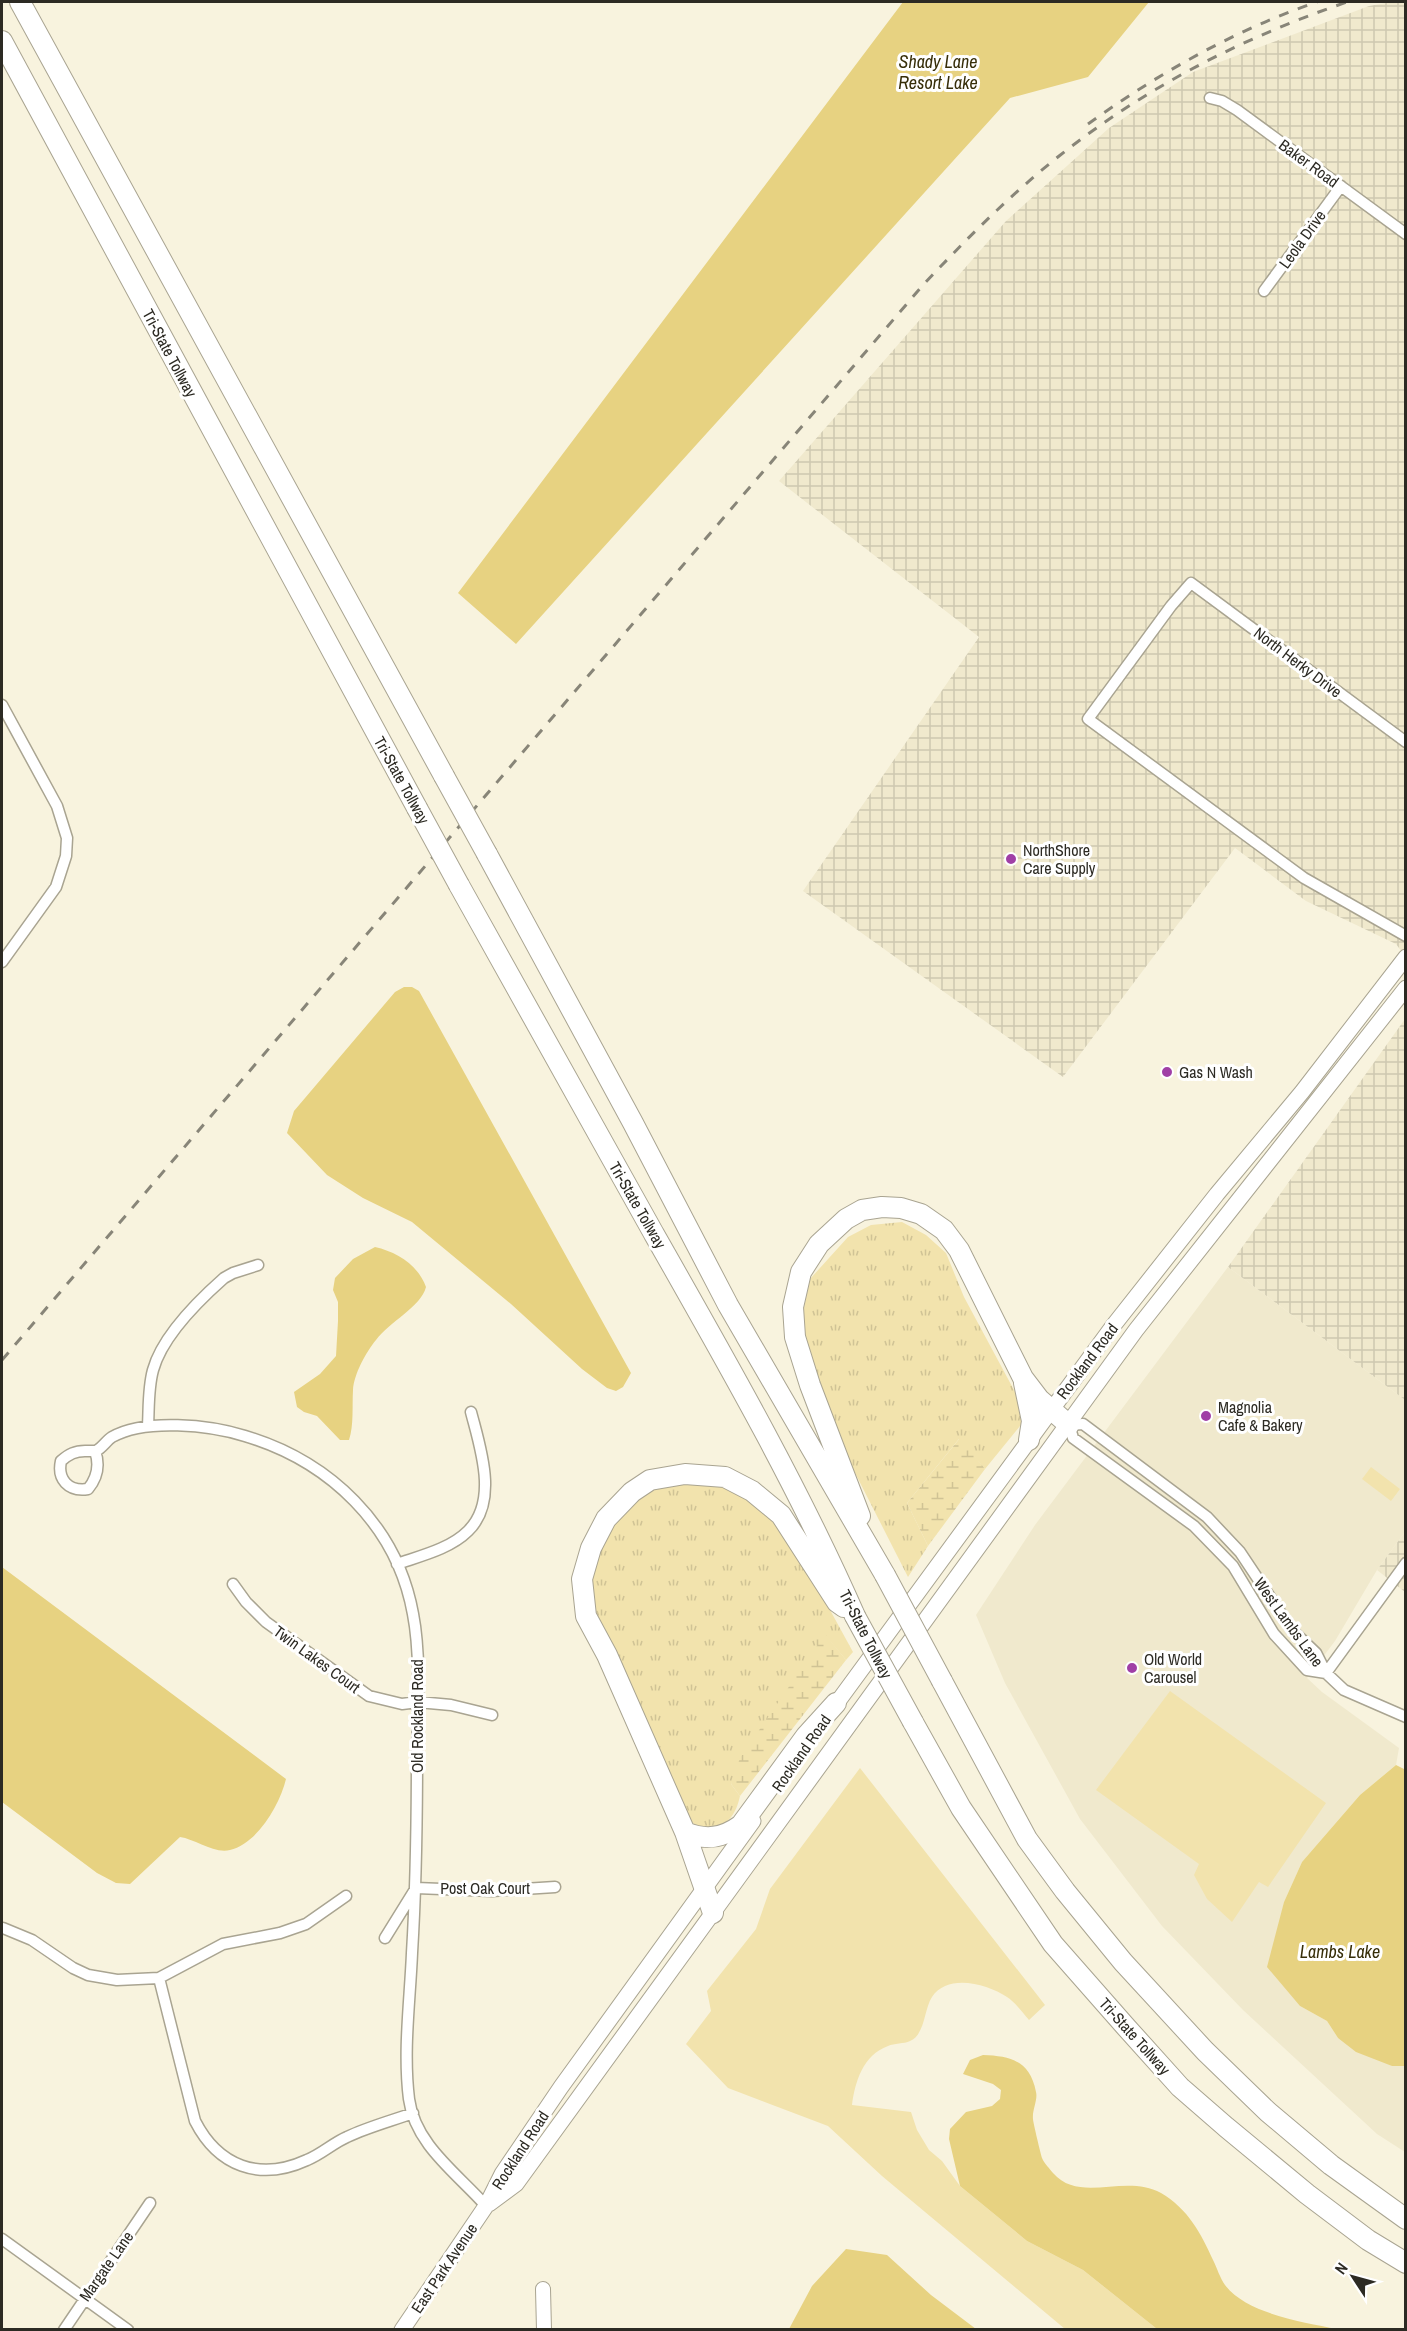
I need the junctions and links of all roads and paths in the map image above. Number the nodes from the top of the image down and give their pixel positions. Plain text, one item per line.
1 (20, 2) edge
2 (2, 41) edge
3 (1210, 98) dead end
4 (1341, 186) junction
5 (1406, 234) edge
6 (1264, 291) dead end
7 (2, 705) edge
8 (1406, 742) edge
9 (1406, 936) edge
10 (1406, 957) edge
11 (2, 962) edge
12 (1406, 988) edge
13 (258, 1265) dead end
14 (1023, 1378) junction
15 (1051, 1409) junction
16 (471, 1412) dead end
17 (1069, 1425) junction
18 (148, 1426) junction
19 (1029, 1440) junction
20 (95, 1451) dead end
21 (1153, 1476) junction
22 (1143, 1489) junction
23 (1210, 1520) junction
24 (1200, 1532) junction
25 (875, 1558) junction
26 (1406, 1563) edge
27 (397, 1564) junction
28 (1253, 1571) junction
29 (1241, 1579) junction
30 (233, 1584) dead end
31 (855, 1616) junction
32 (1326, 1673) junction
33 (418, 1702) junction
34 (836, 1703) junction
35 (492, 1715) dead end
36 (1406, 1717) edge
37 (685, 1832) junction
38 (555, 1887) dead end
39 (416, 1888) junction
40 (705, 1888) junction
41 (346, 1896) dead end
42 (713, 1913) junction
43 (3, 1928) edge
44 (385, 1938) dead end
45 (159, 1978) junction
46 (413, 2113) junction
47 (150, 2204) dead end
48 (486, 2206) junction
49 (1406, 2219) edge
50 (2, 2239) edge
51 (1406, 2263) edge
52 (543, 2289) dead end
53 (84, 2298) junction
54 (64, 2330) edge
55 (128, 2330) edge
56 (402, 2330) edge
57 (544, 2330) edge

1 - 25 highway, Tri-State Tollway, bridge
2 - 31 highway, Tri-State Tollway, bridge
3 - 4 street, Baker Road
4 - 5 street, Baker Road
4 - 6 street, Leola Drive
7 - 11 street
8 - 9 street, North Herky Drive
10 - 15 main road, Rockland Road
12 - 17 main road, Rockland Road
13 - 18 street
14 - 15 highway
14 - 19 highway
14 - 25 highway
15 - 17 highway
15 - 19 main road, Rockland Road
16 - 27 street
17 - 21 street, West Lambs Lane
17 - 22 street, West Lambs Lane
17 - 42 main road, Rockland Road
18 - 20 street, Old Rockland Road
18 - 27 street, Old Rockland Road
19 - 34 main road, Rockland Road
21 - 22 street
21 - 23 street, West Lambs Lane
22 - 24 street, West Lambs Lane
23 - 24 street
23 - 28 street, West Lambs Lane
24 - 29 street, West Lambs Lane
25 - 49 highway, Tri-State Tollway, bridge
26 - 32 street, West Lambs Lane
27 - 33 street, Old Rockland Road
28 - 29 street, West Lambs Lane
28 - 32 street, West Lambs Lane
29 - 32 street, West Lambs Lane
30 - 33 street, Twin Lakes Court
31 - 37 highway
31 - 51 highway, Tri-State Tollway, bridge
32 - 36 street
33 - 35 street, Twin Lakes Court
33 - 39 street, Old Rockland Road
34 - 37 highway
34 - 40 main road, Rockland Road
37 - 40 highway
38 - 39 street, Post Oak Court
39 - 44 street
39 - 46 street, Old Rockland Road
40 - 42 highway
40 - 48 main road, Rockland Road
41 - 45 street
42 - 48 main road, Rockland Road
43 - 45 street
45 - 46 street
46 - 48 street, Old Rockland Road
47 - 53 street, Margate Lane
48 - 56 main road, East Park Avenue
50 - 53 street
52 - 57 street
53 - 54 street, Margate Lane
53 - 55 street

